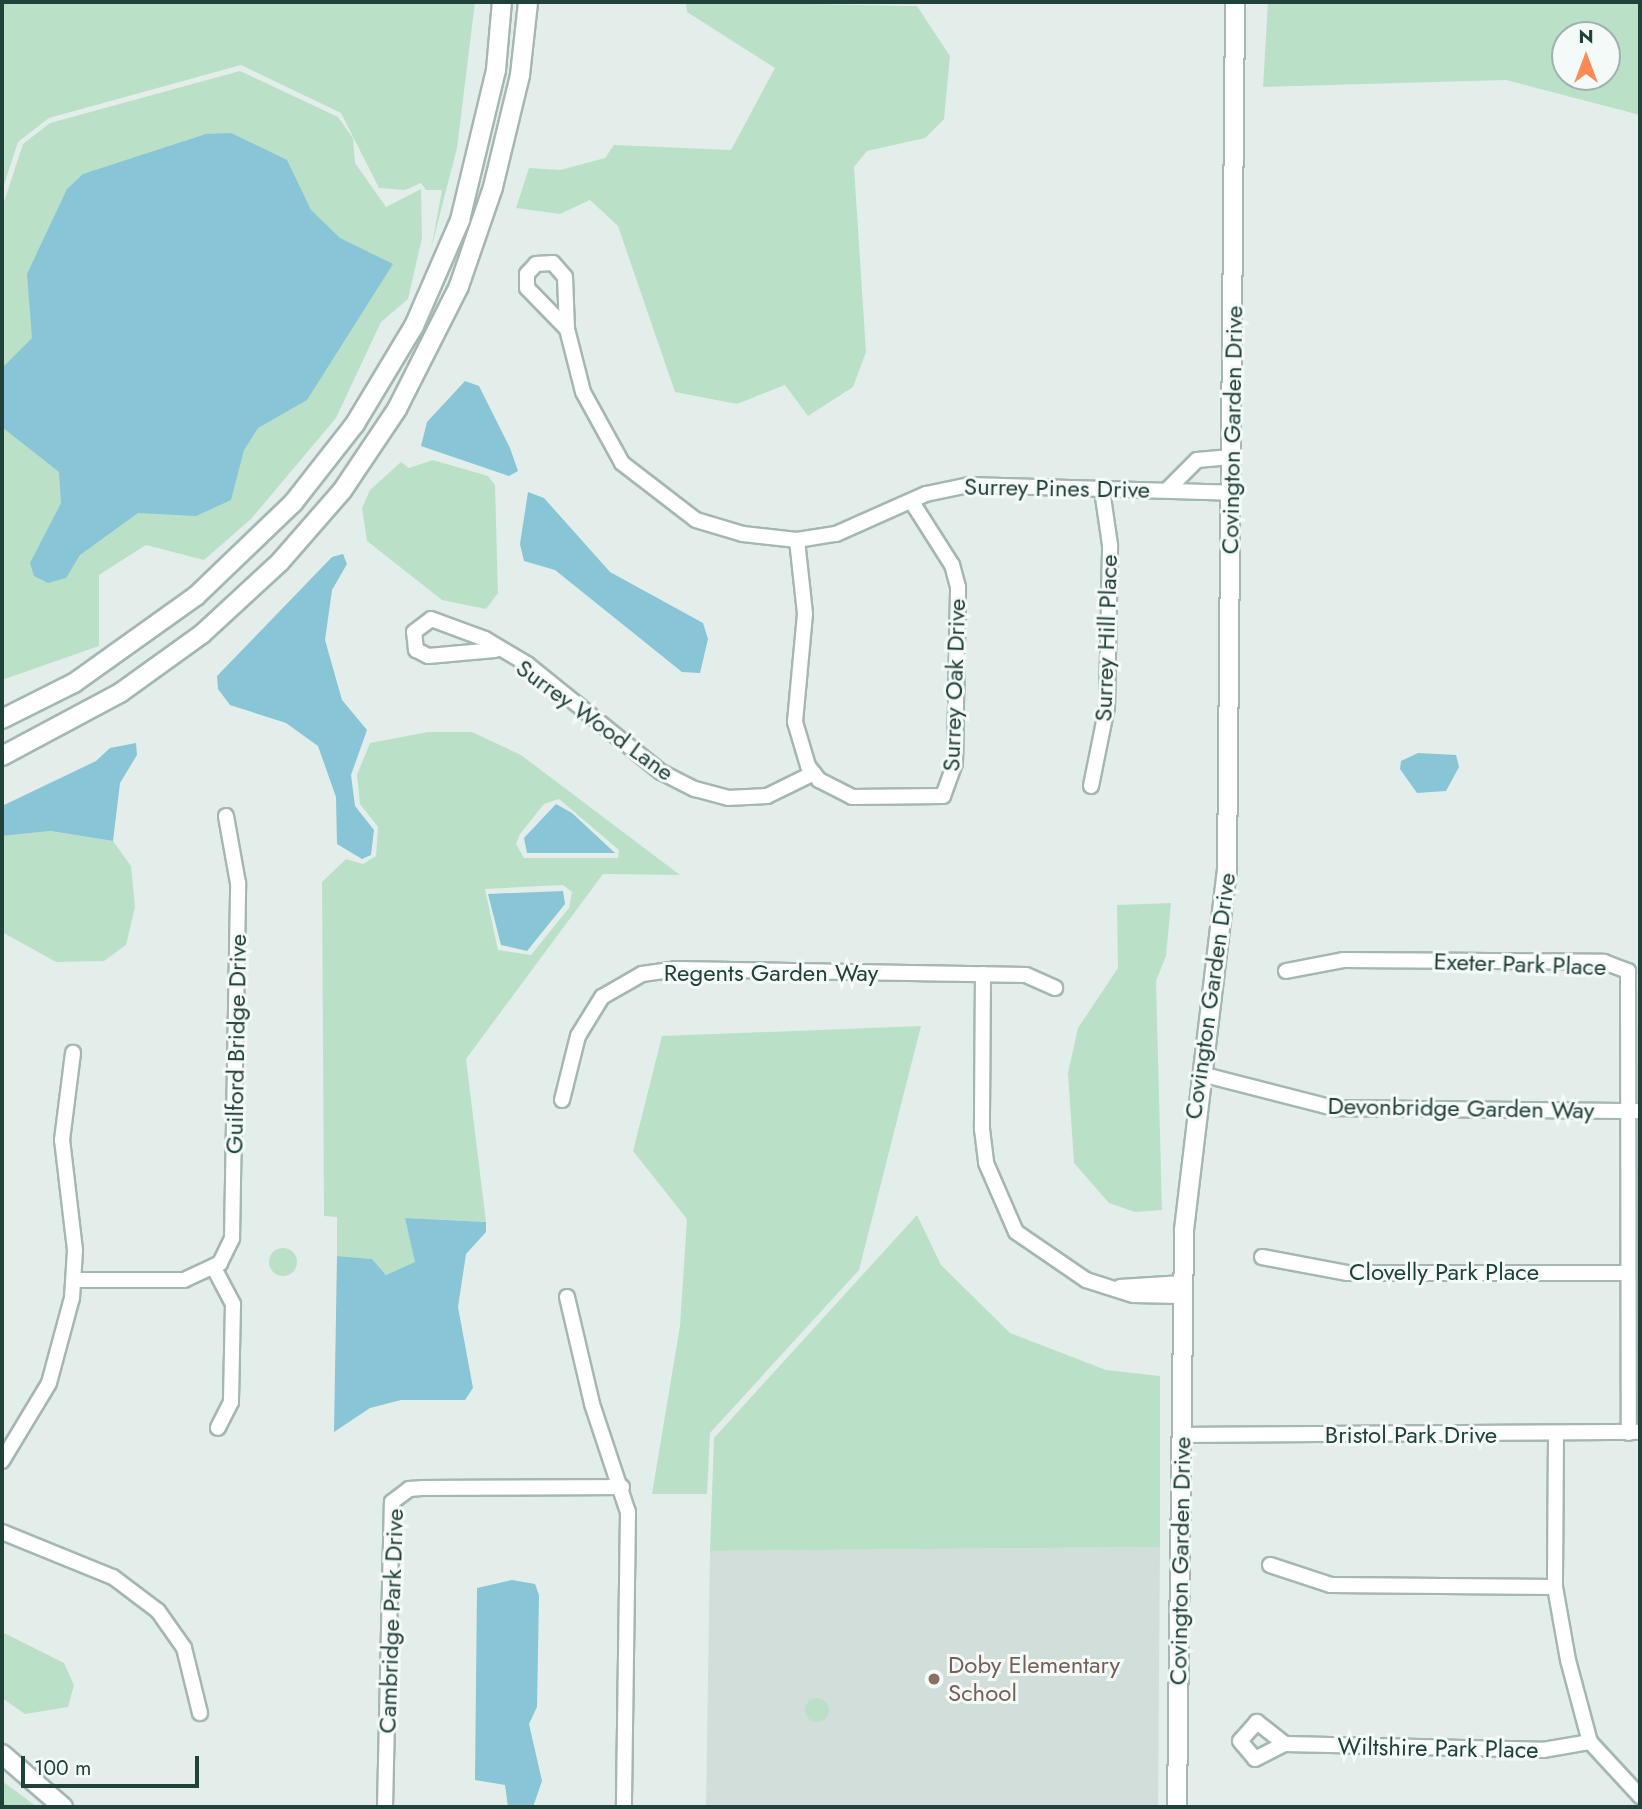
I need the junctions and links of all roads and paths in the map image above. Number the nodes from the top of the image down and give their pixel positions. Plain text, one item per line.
1 (502, 2) edge
2 (528, 2) edge
3 (1237, 7) edge
4 (567, 329) dead end
5 (1231, 457) junction
6 (1168, 489) junction
7 (1102, 490) junction
8 (1231, 493) junction
9 (912, 502) junction
10 (797, 540) junction
11 (495, 650) junction
12 (2, 719) edge
13 (2, 756) edge
14 (814, 774) junction
15 (1091, 786) dead end
16 (226, 816) dead end
17 (1286, 971) dead end
18 (984, 974) junction
19 (1055, 988) dead end
20 (72, 1054) dead end
21 (1201, 1074) junction
22 (562, 1100) dead end
23 (1636, 1111) edge
24 (1262, 1256) dead end
25 (214, 1268) junction
26 (1628, 1273) junction
27 (74, 1280) junction
28 (1183, 1290) junction
29 (567, 1297) dead end
30 (218, 1428) dead end
31 (1634, 1432) edge
32 (1182, 1435) junction
33 (1556, 1435) junction
34 (2, 1461) edge
35 (622, 1487) junction
36 (2, 1532) edge
37 (1270, 1565) dead end
38 (1555, 1587) junction
39 (200, 1713) dead end
40 (1590, 1742) junction
41 (1285, 1744) dead end
42 (2, 1754) edge
43 (1640, 1796) edge
44 (63, 1807) edge
45 (385, 1807) edge
46 (624, 1807) edge
47 (1177, 1807) edge

1 - 12 street
2 - 13 street
3 - 5 street, Covington Garden Drive
4 - 10 street, Surrey Pines Drive
5 - 6 street, Surrey Pines Drive
5 - 8 street, Covington Garden Drive
6 - 7 street, Surrey Pines Drive
6 - 8 street, Surrey Pines Drive
7 - 9 street, Surrey Pines Drive
7 - 15 street, Surrey Hill Place
8 - 21 street, Covington Garden Drive
9 - 10 street, Surrey Pines Drive
9 - 14 street, Surrey Oak Drive
10 - 14 street
11 - 11 street, Surrey Wood Lane
11 - 14 street, Surrey Wood Lane
16 - 25 street, Guilford Bridge Drive
17 - 23 street, Exeter Park Place
18 - 19 street, Regents Garden Way
18 - 22 street, Regents Garden Way
18 - 28 street
20 - 27 street
21 - 23 street, Devonbridge Garden Way
21 - 28 street, Covington Garden Drive
23 - 26 street, Exeter Park Place
24 - 26 street, Clovelly Park Place
25 - 27 street
25 - 30 street
26 - 31 street, Exeter Park Place
27 - 34 street
28 - 32 street, Covington Garden Drive
29 - 35 street
31 - 33 street, Bristol Park Drive
32 - 33 street, Bristol Park Drive
32 - 47 street, Covington Garden Drive
33 - 38 street
35 - 45 street, Cambridge Park Drive
35 - 46 street
36 - 39 street
37 - 38 street
38 - 40 street
40 - 41 street, Wiltshire Park Place
40 - 43 street
42 - 44 street

